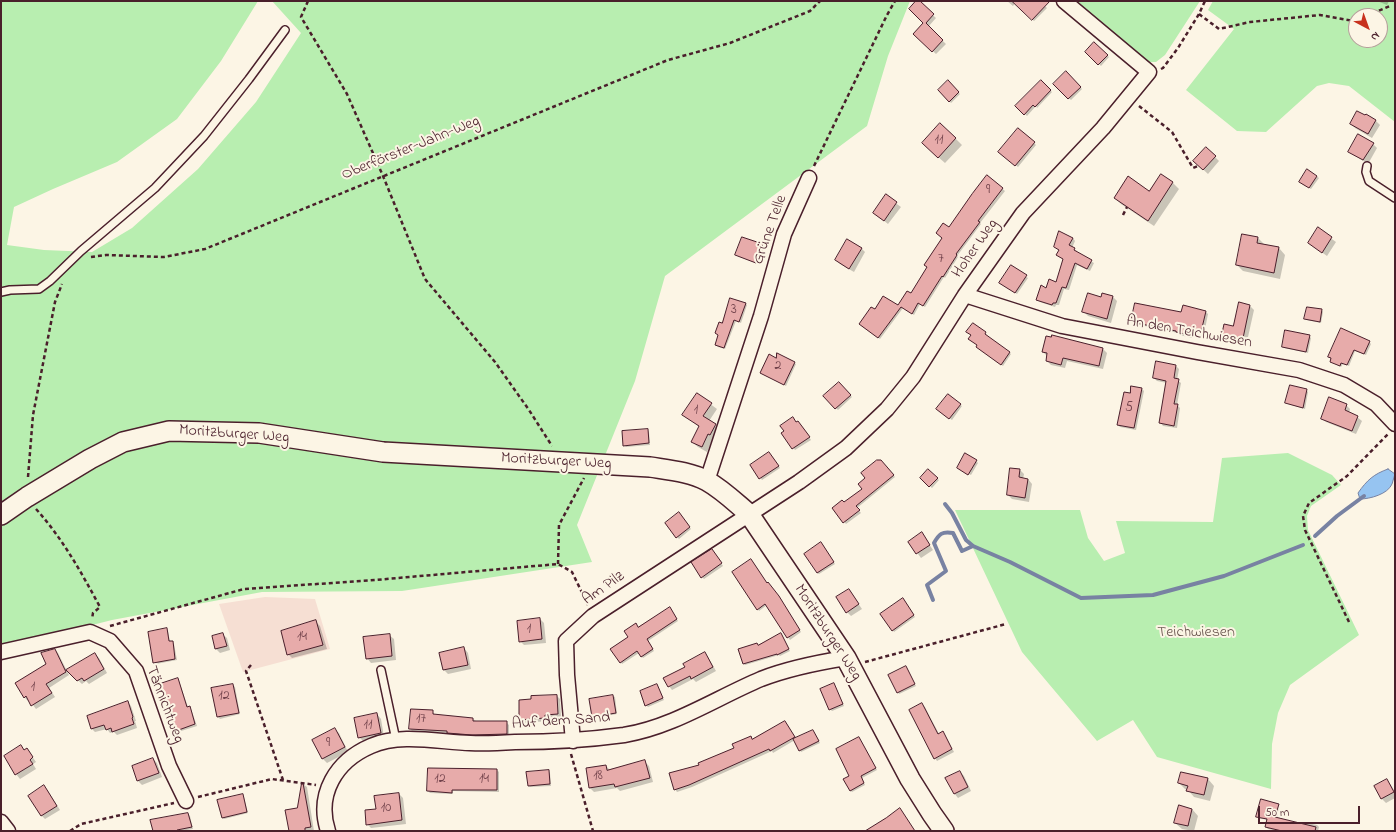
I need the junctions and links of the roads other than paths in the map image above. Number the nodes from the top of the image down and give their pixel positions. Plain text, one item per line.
1 (1064, 1) edge
2 (284, 30) dead end
3 (1367, 166) dead end
4 (809, 178) road end
5 (1395, 198) edge
6 (1, 292) edge
7 (965, 295) junction
8 (1395, 423) edge
9 (707, 481) junction
10 (749, 514) junction
11 (1, 515) edge
12 (1, 652) edge
13 (849, 663) junction
14 (381, 670) dead end
15 (396, 740) junction
16 (571, 746) junction
17 (186, 801) road end
18 (1, 822) edge
19 (8, 831) edge
20 (328, 831) edge
21 (944, 831) edge

1 - 7 street, Hoher Weg
2 - 6 lane
3 - 5 lane
4 - 9 street, Grüne Telle
7 - 8 street, An den Teichwiesen
7 - 10 street, Hoher Weg
9 - 10 street, Moritzburger Weg
9 - 11 street, Moritzburger Weg
10 - 13 street, Moritzburger Weg
10 - 16 street, Am Pilz
12 - 17 street, Tännichtweg
13 - 16 street, Auf dem Sand
13 - 21 street, Moritzburger Weg
14 - 15 lane
15 - 16 street, Auf dem Sand
15 - 20 street, Auf dem Sand
18 - 19 street

